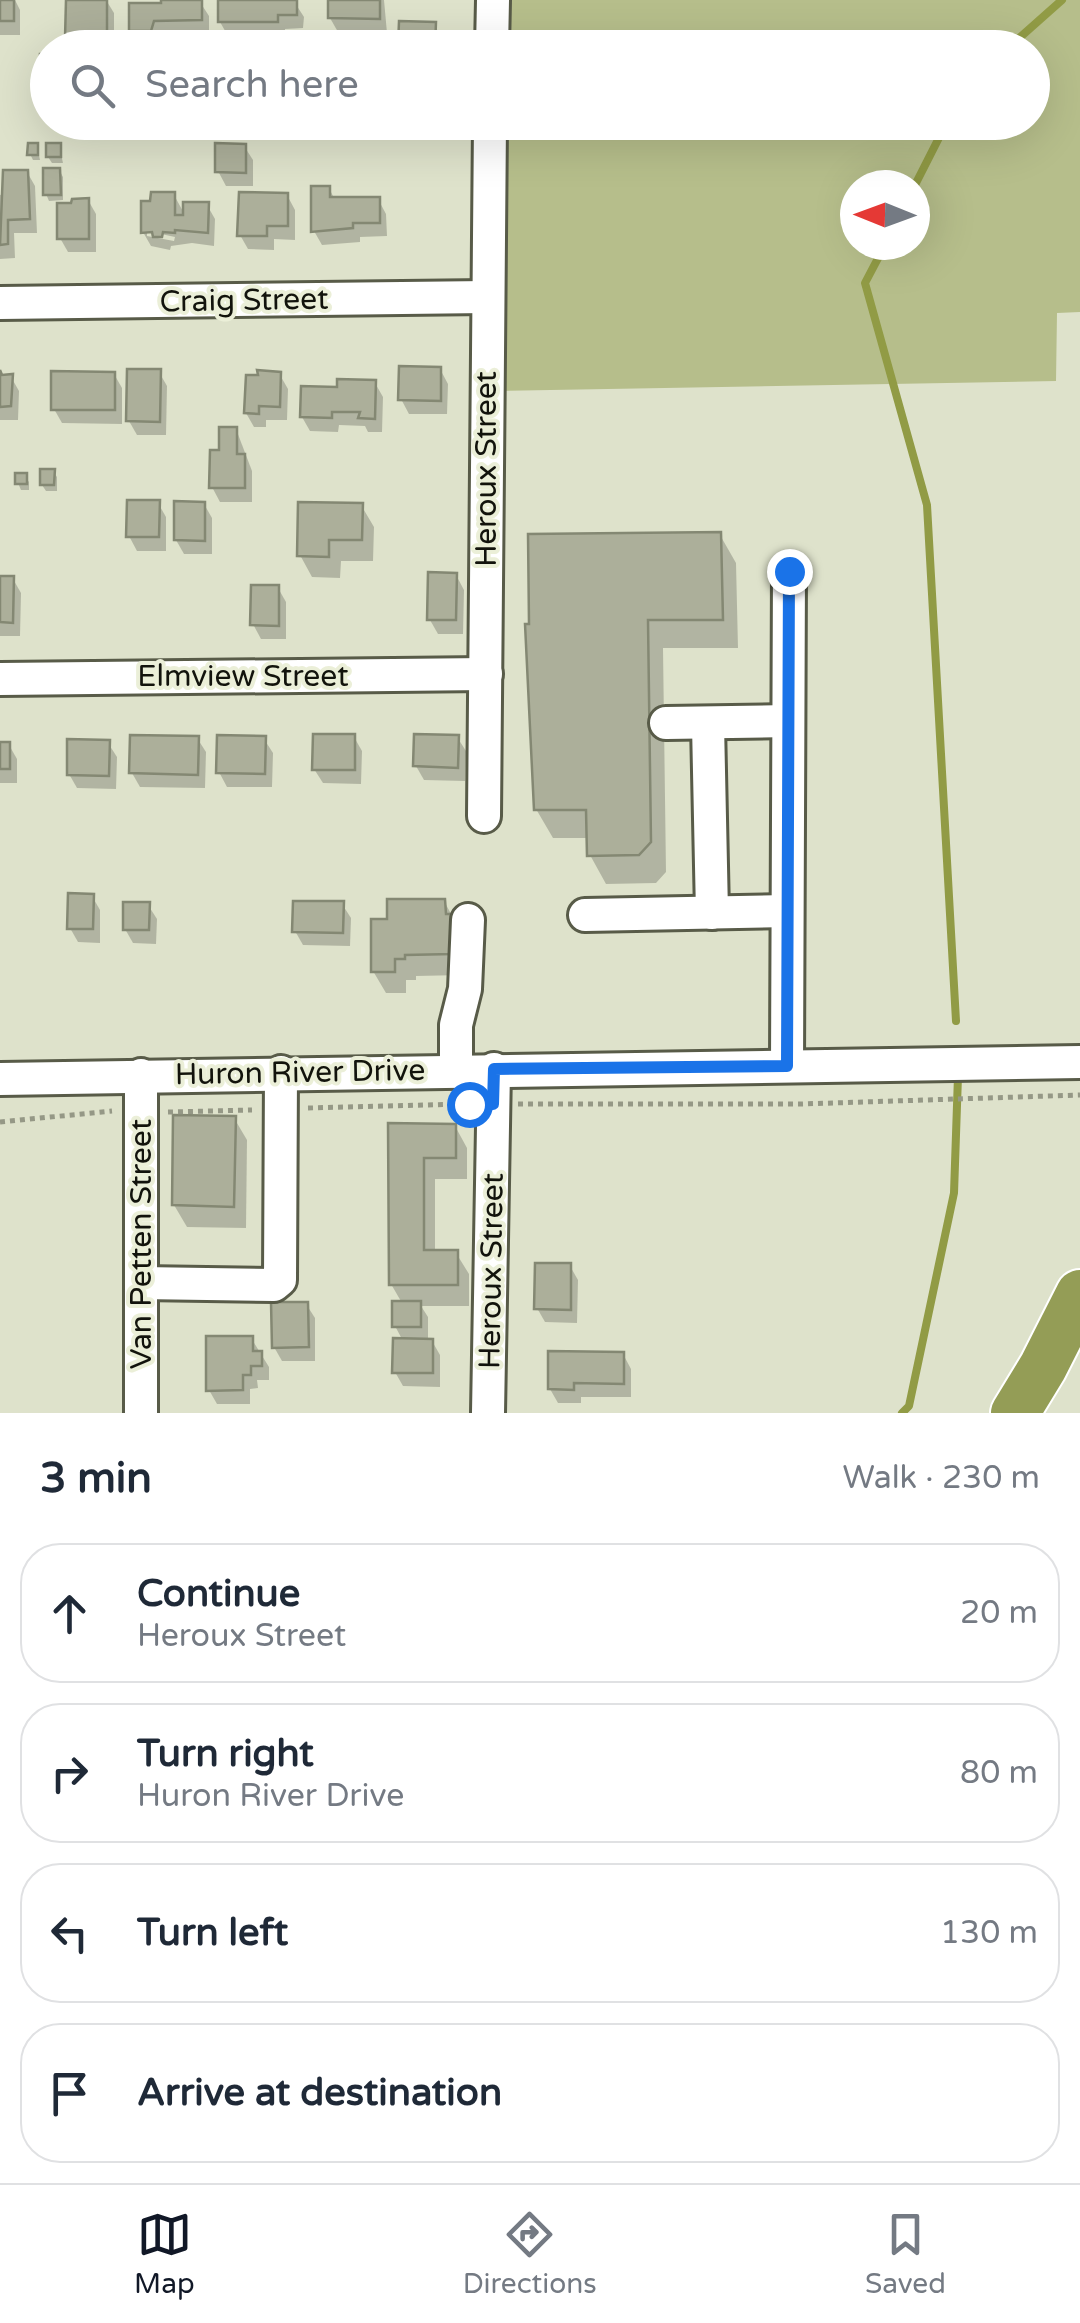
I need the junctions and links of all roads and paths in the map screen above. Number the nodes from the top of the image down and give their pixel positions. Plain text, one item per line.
1 (493, 0) edge
2 (492, 30) edge
3 (490, 140) edge
4 (487, 297) junction
5 (0, 303) edge
6 (789, 571) dead end
7 (486, 674) junction
8 (0, 678) edge
9 (788, 721) junction
10 (666, 723) dead end
11 (708, 724) junction
12 (484, 816) dead end
13 (788, 911) junction
14 (712, 913) junction
15 (585, 916) dead end
16 (468, 920) dead end
17 (1080, 1062) edge
18 (787, 1066) junction
19 (494, 1069) junction
20 (456, 1070) junction
21 (282, 1072) junction
22 (141, 1075) junction
23 (0, 1079) edge
24 (1080, 1094) edge
25 (493, 1104) junction
26 (281, 1109) junction
27 (141, 1111) junction
28 (0, 1122) edge
29 (141, 1283) junction
30 (1080, 1294) edge
31 (141, 1413) edge
32 (488, 1413) edge
33 (1015, 1413) edge

1 - 2 street
3 - 4 street, Heroux Street
4 - 5 street, Craig Street
4 - 7 street, Heroux Street
6 - 9 street
7 - 8 street, Elmview Street
7 - 12 street, Heroux Street
9 - 11 street
9 - 13 street
10 - 11 street
11 - 14 street
13 - 14 street
13 - 18 street
14 - 15 street
16 - 20 street
17 - 18 street, Huron River Drive
18 - 19 street, Huron River Drive
19 - 20 street, Huron River Drive
19 - 25 street, Heroux Street
20 - 21 street, Huron River Drive
21 - 22 street, Huron River Drive
21 - 26 street
22 - 23 street, Huron River Drive
22 - 27 street, Van Petten Street
24 - 25 path
25 - 26 path
25 - 32 street, Heroux Street
26 - 27 path
26 - 29 street
27 - 28 path
27 - 29 street, Van Petten Street
29 - 31 street, Van Petten Street
30 - 33 highway

